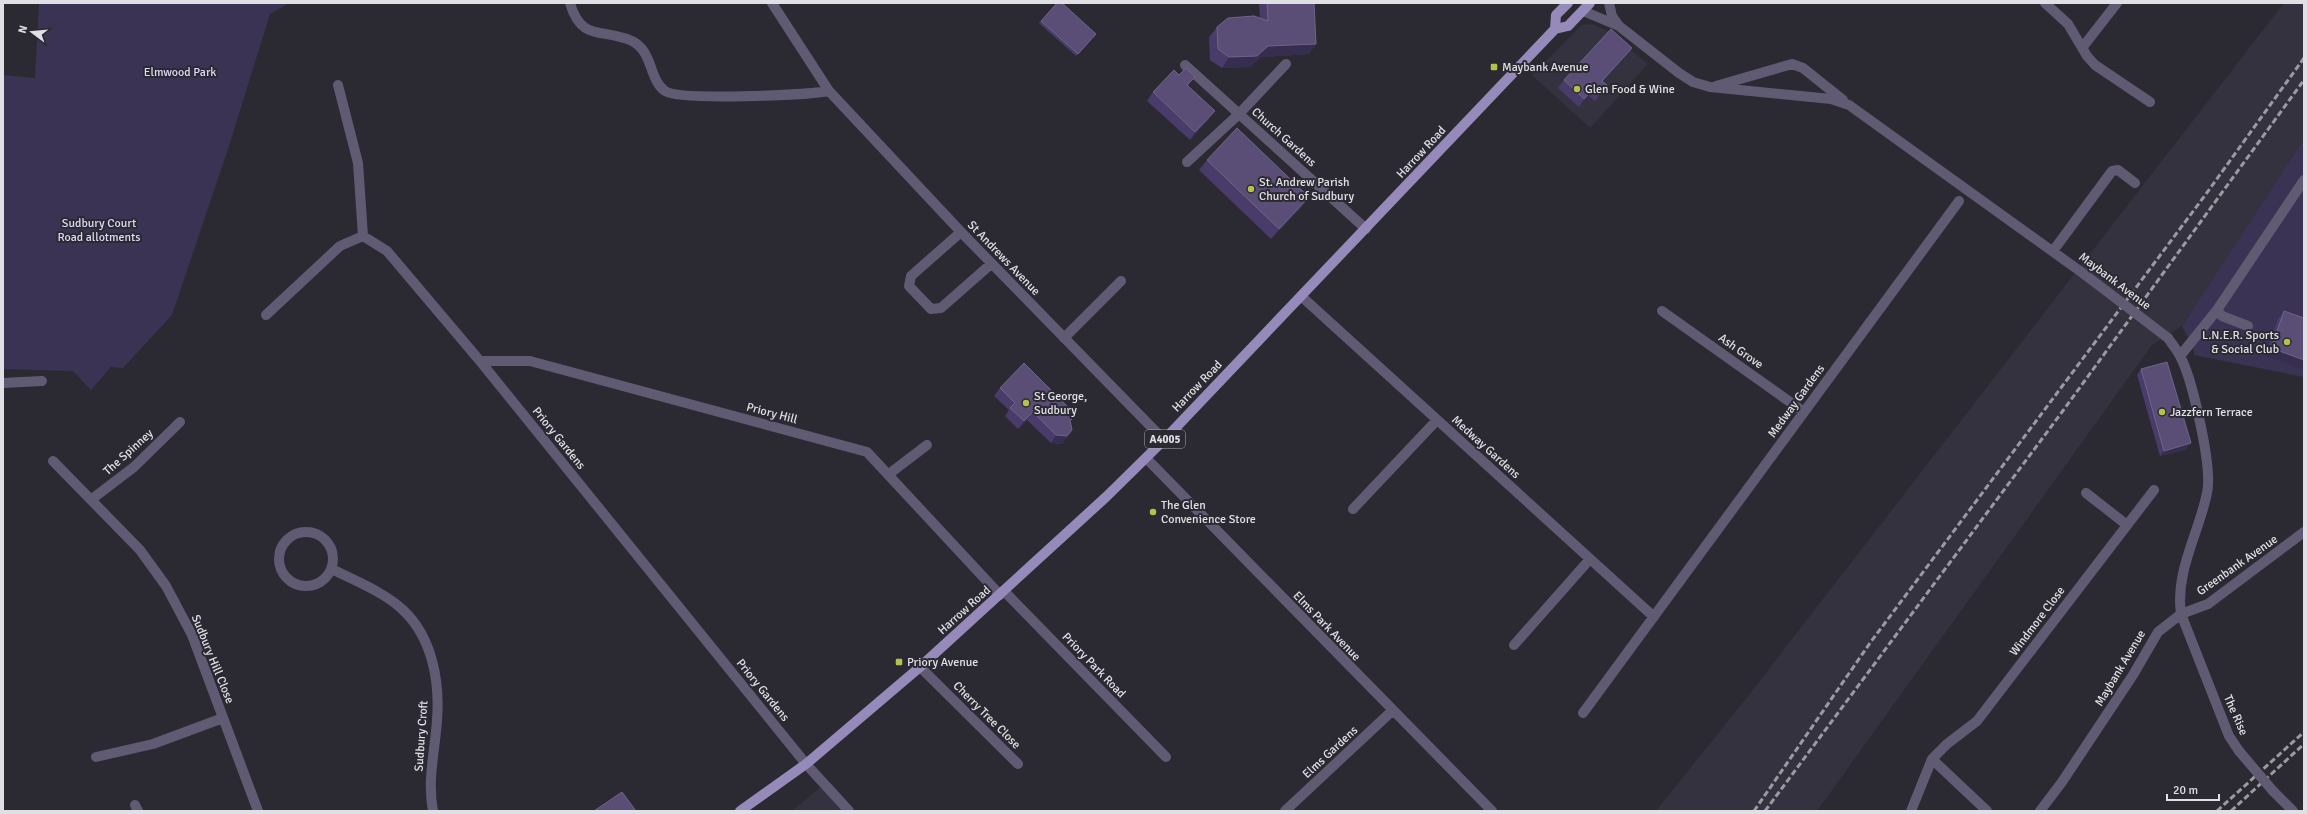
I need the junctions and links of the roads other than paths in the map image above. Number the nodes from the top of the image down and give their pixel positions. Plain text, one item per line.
1 (570, 3) edge
2 (772, 3) edge
3 (1568, 3) edge
4 (1590, 3) edge
5 (1609, 3) edge
6 (2045, 3) edge
7 (2117, 3) edge
8 (1583, 11) junction
9 (1619, 26) junction
10 (1555, 29) junction
11 (2082, 48) junction
12 (1286, 64) dead end
13 (1185, 65) dead end
14 (338, 86) dead end
15 (1710, 87) junction
16 (829, 91) junction
17 (2150, 102) dead end
18 (1849, 105) junction
19 (1239, 114) junction
20 (1187, 162) dead end
21 (2304, 180) edge
22 (2135, 183) dead end
23 (1959, 201) dead end
24 (1366, 229) junction
25 (961, 232) junction
26 (363, 236) junction
27 (2053, 251) junction
28 (991, 264) junction
29 (1121, 281) dead end
30 (1301, 296) junction
31 (2217, 310) junction
32 (1662, 311) dead end
33 (266, 315) dead end
34 (2248, 326) dead end
35 (1064, 338) junction
36 (2180, 356) junction
37 (480, 361) junction
38 (42, 382) dead end
39 (3, 383) edge
40 (1804, 412) junction
41 (1437, 420) junction
42 (180, 422) dead end
43 (1164, 440) junction
44 (928, 444) dead end
45 (1146, 458) junction
46 (53, 461) dead end
47 (889, 474) junction
48 (2154, 490) dead end
49 (2086, 493) dead end
50 (92, 499) junction
51 (1353, 509) dead end
52 (2127, 525) junction
53 (2304, 532) edge
54 (1590, 560) junction
55 (332, 569) junction
56 (1002, 593) junction
57 (2182, 614) junction
58 (1654, 617) junction
59 (1514, 645) dead end
60 (920, 667) junction
61 (1392, 711) junction
62 (1583, 713) dead end
63 (223, 718) junction
64 (96, 757) dead end
65 (1166, 757) dead end
66 (1932, 759) junction
67 (806, 764) junction
68 (1018, 764) dead end
69 (258, 811) edge
70 (433, 811) edge
71 (740, 811) edge
72 (849, 811) edge
73 (1285, 811) edge
74 (1492, 811) edge
75 (1910, 811) edge
76 (1987, 811) edge
77 (2040, 811) edge
78 (2293, 811) edge

1 - 16 street
2 - 16 street, St Andrews Avenue
3 - 10 main road, Harrow Road / A4005
4 - 8 main road, Harrow Road / A4005
5 - 9 street
6 - 11 street
7 - 11 street
8 - 9 street, Maybank Avenue
8 - 10 main road, Harrow Road / A4005
9 - 15 street, Maybank Avenue
10 - 24 main road, Harrow Road / A4005
11 - 17 street
12 - 19 street
13 - 19 street, Church Gardens
14 - 26 street
15 - 18 street, Maybank Avenue
15 - 18 street
16 - 25 street, St Andrews Avenue
18 - 27 street, Maybank Avenue
19 - 20 street
19 - 24 street, Church Gardens
21 - 31 street
22 - 27 street
23 - 40 street, Medway Gardens
24 - 30 main road, Harrow Road / A4005
25 - 28 street, St Andrews Avenue
25 - 28 street
26 - 33 street
26 - 37 street, Priory Gardens
27 - 36 street, Maybank Avenue, bridge
28 - 35 street, St Andrews Avenue
29 - 35 street
30 - 41 street, Medway Gardens
30 - 43 main road, Harrow Road / A4005
31 - 34 street
31 - 36 street
32 - 40 street, Ash Grove
35 - 43 street, St Andrews Avenue
36 - 57 street, Maybank Avenue
37 - 47 street, Priory Hill
37 - 67 street, Priory Gardens
38 - 39 street
40 - 58 street, Medway Gardens
41 - 51 street
41 - 54 street, Medway Gardens
42 - 50 street, The Spinney
43 - 45 main road, Harrow Road / A4005
44 - 47 street
45 - 56 main road, Harrow Road / A4005
45 - 61 street, Elms Park Avenue
46 - 50 street, Sudbury Hill Close
47 - 56 street, Priory Hill
48 - 52 street, Windmore Close
49 - 52 street
50 - 63 street, Sudbury Hill Close
52 - 66 street, Windmore Close
53 - 57 street, Greenbank Avenue
54 - 58 street, Medway Gardens
54 - 59 street
55 - 55 street
55 - 70 street, Sudbury Croft
56 - 60 main road, Harrow Road / A4005
56 - 65 street, Priory Park Road
57 - 77 street, Maybank Avenue
57 - 78 street, The Rise, bridge
58 - 62 street, Medway Gardens
60 - 67 main road, Harrow Road / A4005
60 - 68 street, Cherry Tree Close
61 - 73 street, Elms Gardens
61 - 74 street, Elms Park Avenue
63 - 64 street
63 - 69 street, Sudbury Hill Close
66 - 75 street, Windmore Close
66 - 76 street
67 - 71 main road, Harrow Road / A4005
67 - 72 street

